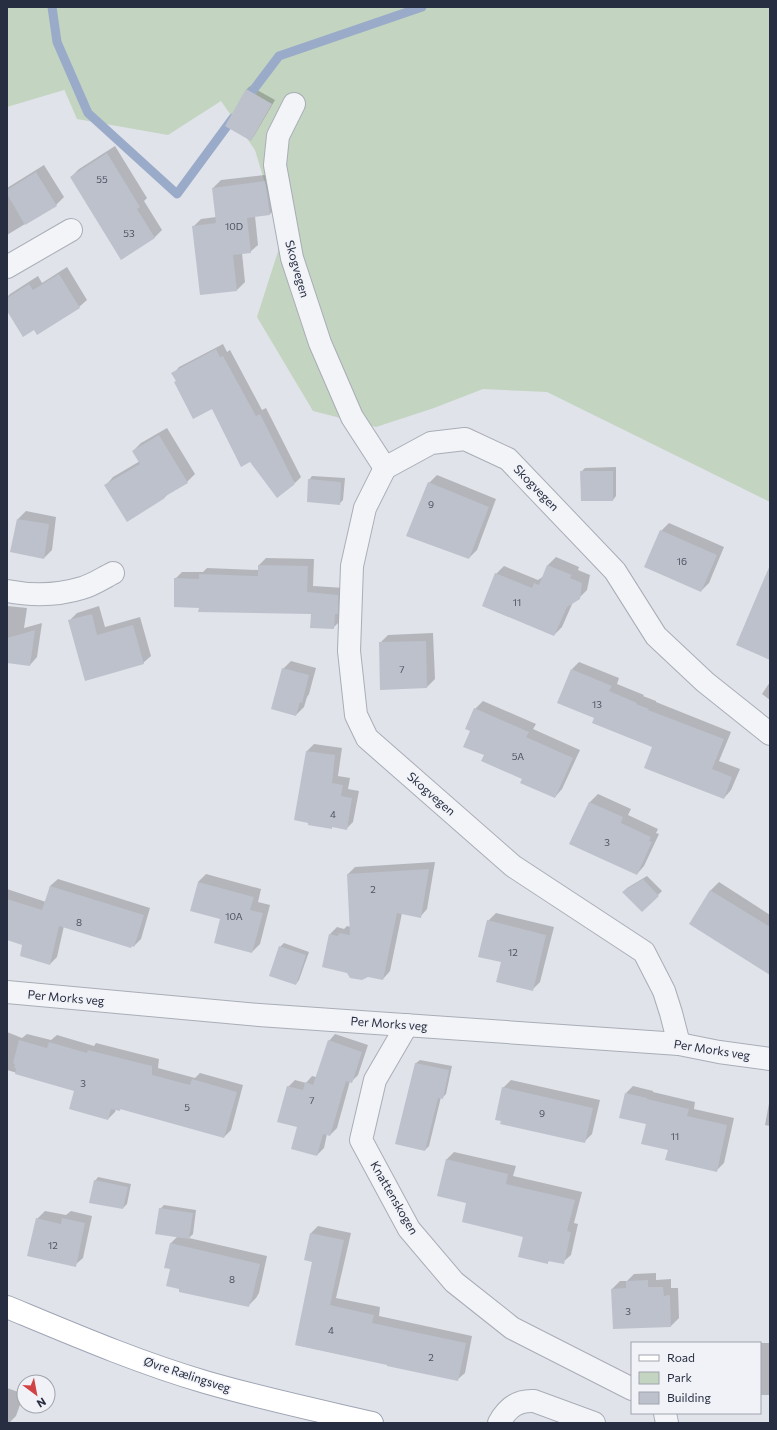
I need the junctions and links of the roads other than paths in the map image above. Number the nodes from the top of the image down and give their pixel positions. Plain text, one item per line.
1 (294, 104) dead end
2 (71, 230) dead end
3 (7, 267) edge
4 (386, 468) junction
5 (113, 573) dead end
6 (7, 592) edge
7 (770, 734) edge
8 (7, 992) edge
9 (407, 1025) junction
10 (679, 1044) junction
11 (770, 1059) edge
12 (7, 1307) edge
13 (631, 1388) edge
14 (372, 1423) edge
15 (499, 1423) edge
16 (594, 1423) edge

1 - 4 street, Skogvegen
2 - 3 street
4 - 7 street, Skogvegen
4 - 10 street, Skogvegen
5 - 6 street
8 - 9 street, Per Morks veg
9 - 10 street, Per Morks veg
9 - 13 street, Knattenskogen
10 - 11 street, Per Morks veg
12 - 14 main road, Øvre Rælingsveg
15 - 16 street

